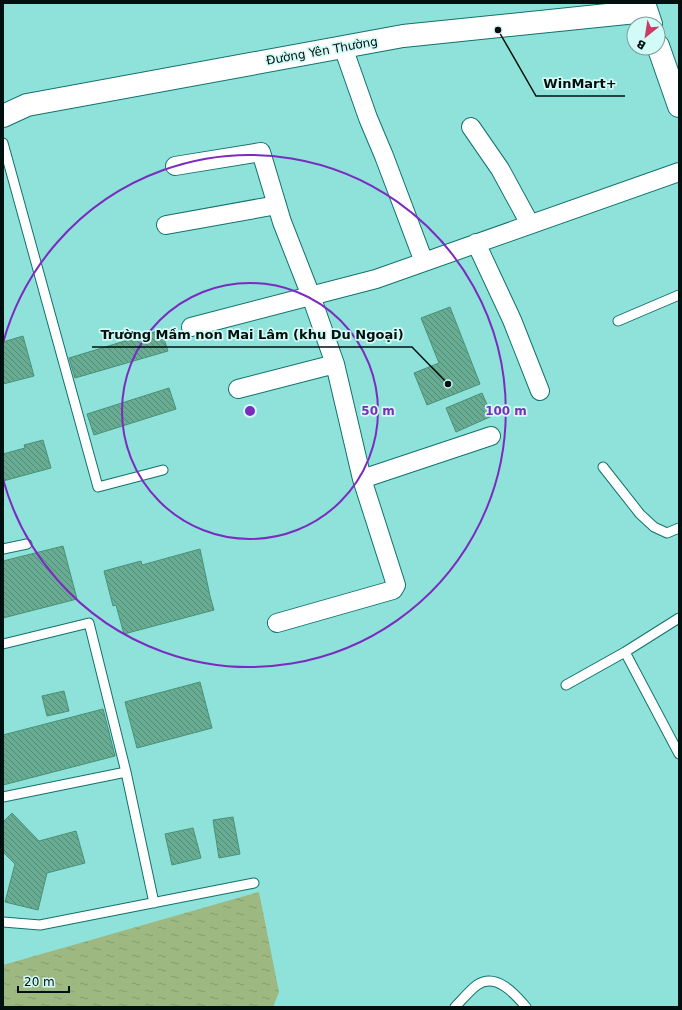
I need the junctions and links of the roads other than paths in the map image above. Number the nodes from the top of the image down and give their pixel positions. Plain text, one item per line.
1 (580, 10) edge
2 (647, 13) edge
3 (343, 47) junction
4 (662, 56) edge
5 (679, 106) edge
6 (3, 116) edge
7 (471, 127) dead end
8 (3, 143) edge
9 (175, 166) dead end
10 (679, 172) edge
11 (277, 206) junction
12 (530, 224) junction
13 (166, 225) dead end
14 (476, 243) junction
15 (424, 262) junction
16 (679, 295) edge
17 (311, 296) junction
18 (618, 321) dead end
19 (191, 327) dead end
20 (335, 364) junction
21 (238, 389) dead end
22 (540, 391) dead end
23 (491, 436) dead end
24 (603, 467) dead end
25 (162, 470) dead end
26 (362, 479) junction
27 (679, 528) edge
28 (27, 544) dead end
29 (3, 549) edge
30 (679, 618) edge
31 (277, 623) dead end
32 (3, 644) edge
33 (625, 652) junction
34 (566, 685) dead end
35 (679, 754) edge
36 (126, 772) junction
37 (3, 797) edge
38 (254, 883) dead end
39 (154, 903) junction
40 (3, 922) edge
41 (455, 1007) edge
42 (526, 1007) edge

1 - 2 main road, Đường Yên Thường
1 - 3 main road, Đường Yên Thường
3 - 6 main road, Đường Yên Thường
3 - 15 street
4 - 5 main road
7 - 12 street
8 - 25 lane
9 - 11 street
10 - 12 street
11 - 13 street
11 - 17 street
12 - 14 street
14 - 15 street
14 - 22 street
15 - 17 street
16 - 18 lane
17 - 19 street
17 - 20 street
20 - 21 street
20 - 26 street
23 - 26 street
24 - 27 lane
26 - 31 street
28 - 29 lane
30 - 33 lane
32 - 36 lane
33 - 34 lane
33 - 35 lane
36 - 37 lane
36 - 39 lane
38 - 39 lane
39 - 40 lane
41 - 42 lane

